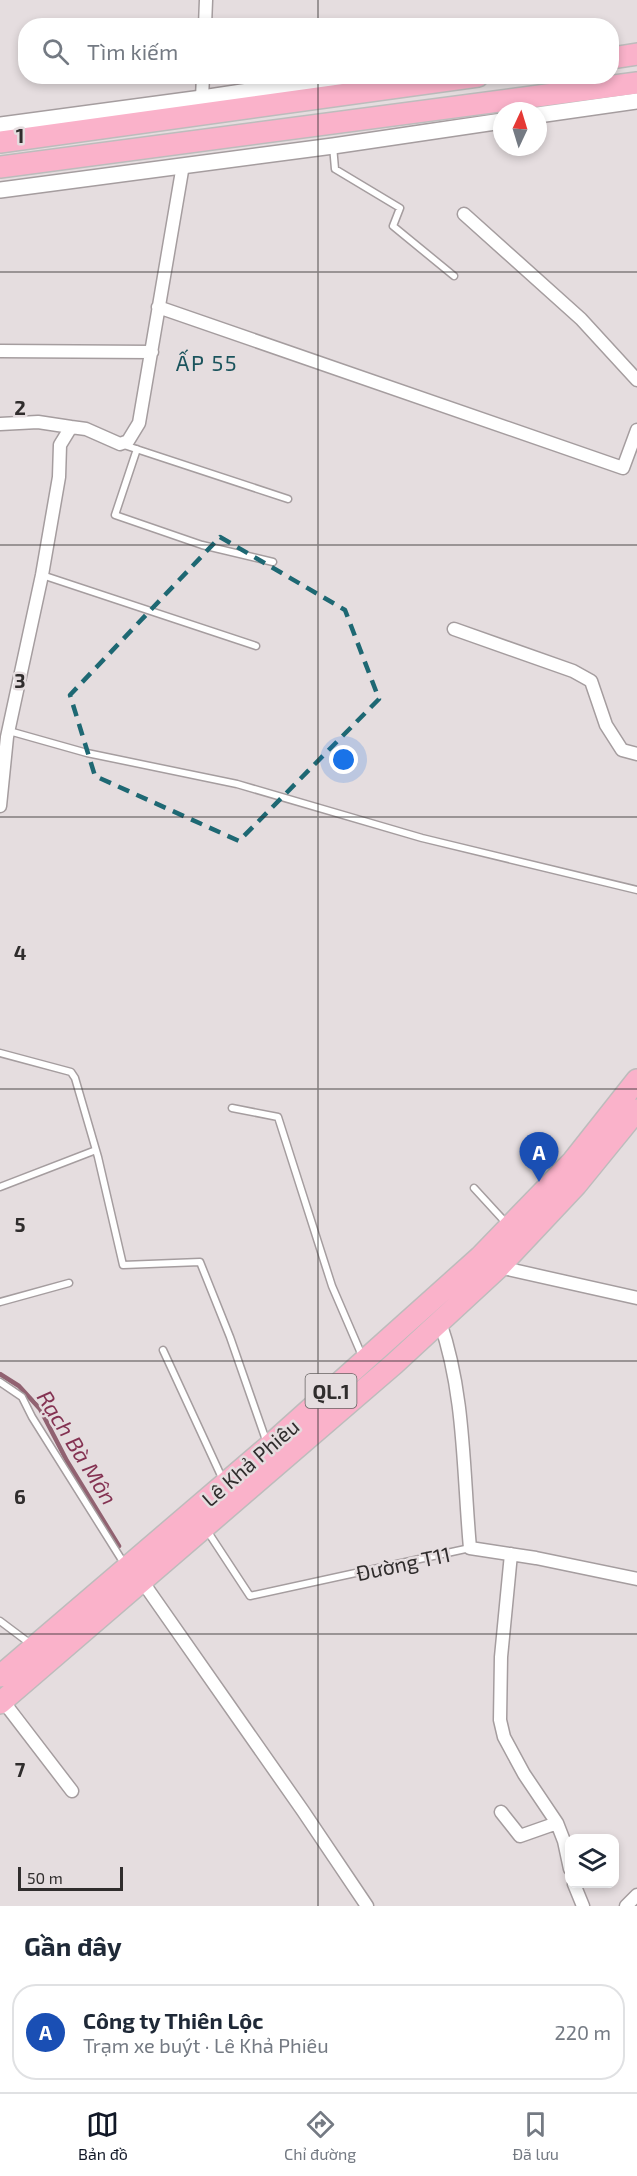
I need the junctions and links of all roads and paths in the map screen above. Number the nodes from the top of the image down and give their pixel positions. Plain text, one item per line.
1 (206, 0) edge
2 (205, 18) edge
3 (637, 54) edge
4 (619, 57) edge
5 (637, 83) edge
6 (203, 84) edge
7 (296, 84) edge
8 (420, 84) edge
9 (202, 98) junction
10 (637, 101) edge
11 (547, 114) edge
12 (493, 122) edge
13 (0, 125) edge
14 (0, 142) edge
15 (333, 146) junction
16 (183, 165) junction
17 (0, 167) edge
18 (0, 190) edge
19 (464, 214) dead end
20 (454, 276) dead end
21 (158, 307) junction
22 (0, 351) edge
23 (153, 352) junction
24 (637, 380) edge
25 (0, 424) edge
26 (71, 427) junction
27 (637, 430) edge
28 (120, 444) junction
29 (137, 449) junction
30 (288, 499) dead end
31 (273, 562) dead end
32 (42, 575) junction
33 (454, 629) dead end
34 (256, 646) dead end
35 (4, 730) edge
36 (637, 754) edge
37 (0, 806) edge
38 (637, 890) edge
39 (0, 1053) edge
40 (637, 1080) edge
41 (232, 1108) dead end
42 (637, 1110) edge
43 (96, 1150) junction
44 (0, 1187) edge
45 (474, 1188) dead end
46 (510, 1227) junction
47 (500, 1267) junction
48 (69, 1283) dead end
49 (637, 1298) edge
50 (0, 1302) edge
51 (440, 1322) junction
52 (163, 1350) dead end
53 (364, 1361) junction
54 (0, 1382) edge
55 (269, 1446) junction
56 (225, 1484) junction
57 (205, 1527) junction
58 (470, 1548) junction
59 (511, 1554) junction
60 (134, 1575) junction
61 (637, 1579) edge
62 (0, 1621) edge
63 (35, 1647) junction
64 (0, 1676) edge
65 (2, 1702) edge
66 (72, 1791) dead end
67 (501, 1812) dead end
68 (557, 1823) junction
69 (565, 1846) edge
70 (576, 1888) edge
71 (637, 1895) edge
72 (367, 1906) edge
73 (583, 1906) edge
74 (626, 1906) edge

1 - 2 street
3 - 4 highway
5 - 17 highway
6 - 9 street
7 - 9 street
8 - 14 highway
9 - 13 street
10 - 11 street
12 - 15 street
15 - 16 street
15 - 20 lane
16 - 18 street
16 - 21 street
19 - 24 street
21 - 23 street
21 - 27 street
22 - 23 street
23 - 28 street
25 - 26 street
26 - 28 street
26 - 32 street
28 - 29 lane
29 - 30 lane
29 - 31 lane
32 - 34 lane
32 - 35 street
33 - 36 street
35 - 37 street
35 - 38 lane
39 - 43 lane
40 - 46 highway, Lê Khả Phiêu / QL.1
41 - 53 lane
42 - 47 highway, Lê Khả Phiêu / QL.1
43 - 44 lane
43 - 55 lane
45 - 46 lane
46 - 53 highway, Lê Khả Phiêu / QL.1
47 - 49 street
47 - 51 highway, Lê Khả Phiêu / QL.1
48 - 50 lane
51 - 57 highway, Lê Khả Phiêu / QL.1
51 - 58 street
52 - 56 lane
53 - 55 highway, Lê Khả Phiêu / QL.1
54 - 60 lane
55 - 56 highway, Lê Khả Phiêu / QL.1
56 - 60 highway, Lê Khả Phiêu / QL.1
57 - 58 lane, Đường T11
57 - 60 highway, Lê Khả Phiêu / QL.1
58 - 59 street, Đường T11
59 - 61 street, Đường T11
59 - 68 street
60 - 63 highway, Lê Khả Phiêu / QL.1
60 - 65 highway, Lê Khả Phiêu / QL.1
60 - 72 street
62 - 63 lane
63 - 64 highway, Lê Khả Phiêu / QL.1
65 - 66 street
67 - 68 street
68 - 69 street
70 - 73 street
71 - 74 street

